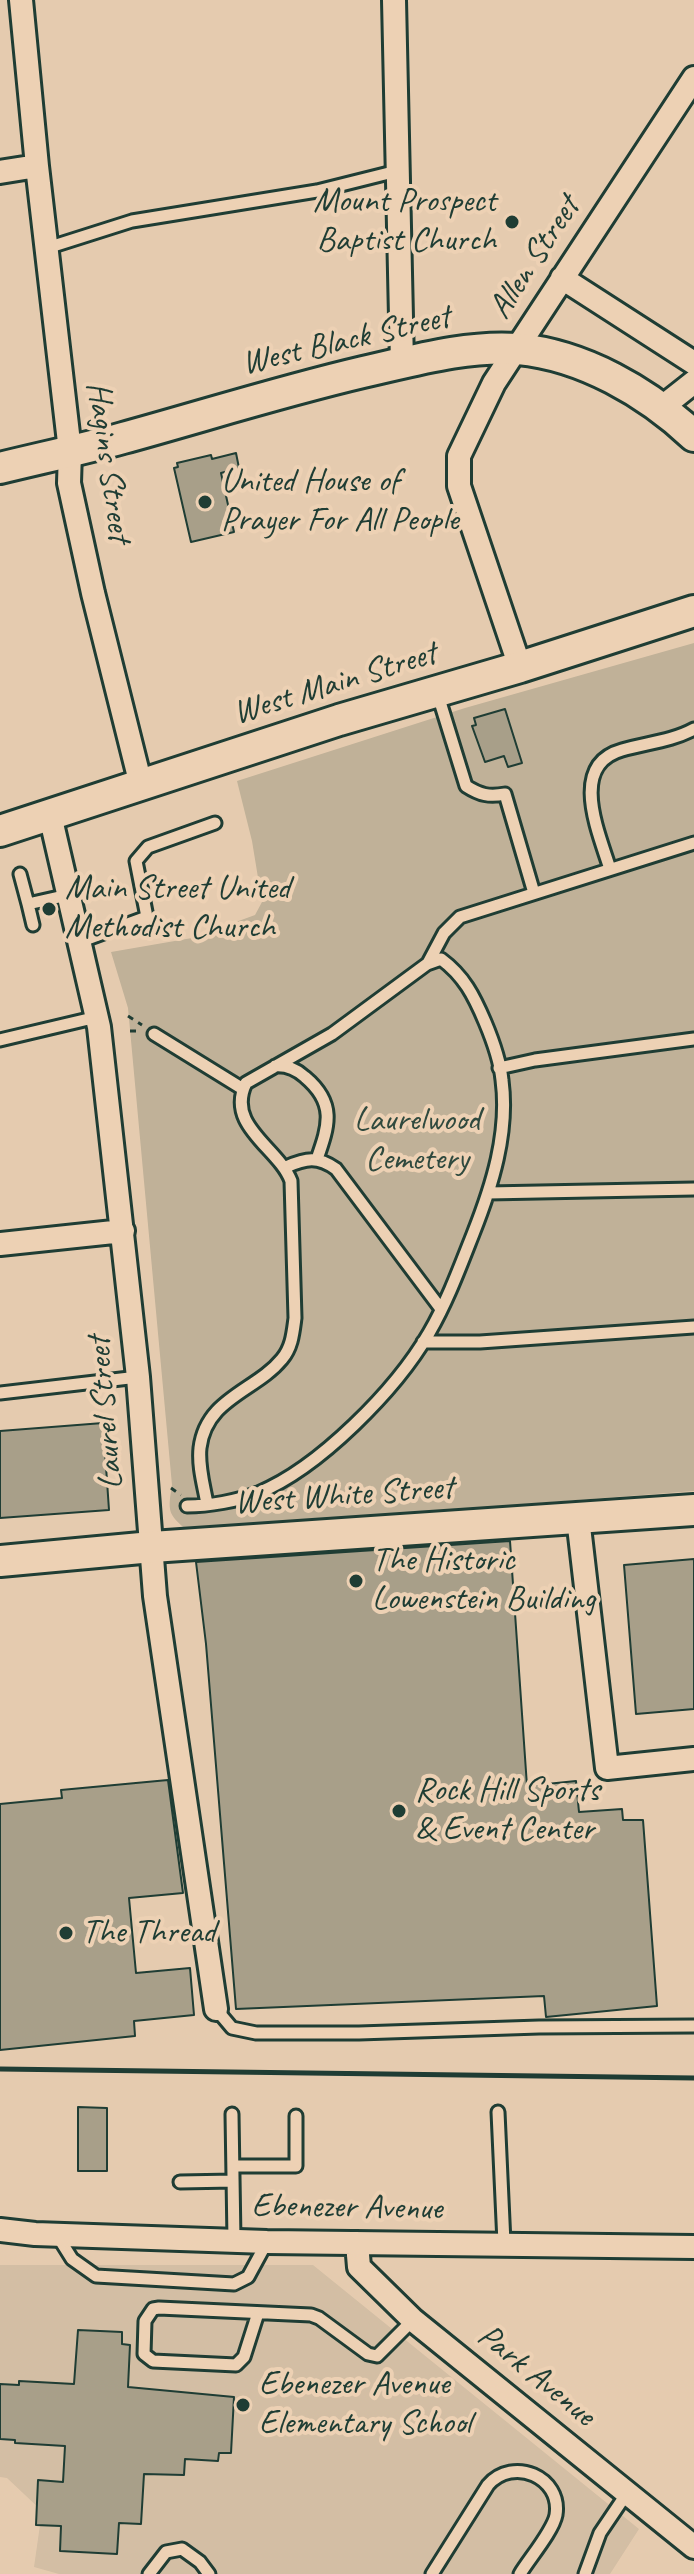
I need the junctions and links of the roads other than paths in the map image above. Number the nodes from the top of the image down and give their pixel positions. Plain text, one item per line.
1 (21, 0) edge
2 (394, 0) edge
3 (694, 78) edge
4 (37, 166) junction
5 (397, 171) junction
6 (0, 172) edge
7 (47, 248) junction
8 (562, 278) junction
9 (517, 349) junction
10 (402, 363) junction
11 (694, 363) edge
12 (694, 382) edge
13 (661, 408) junction
14 (694, 436) edge
15 (70, 451) junction
16 (0, 468) edge
17 (694, 611) edge
18 (520, 667) junction
19 (437, 691) junction
20 (694, 729) edge
21 (141, 785) junction
22 (50, 815) junction
23 (215, 823) dead end
24 (0, 831) edge
25 (694, 843) edge
26 (610, 869) junction
27 (20, 874) dead end
28 (534, 893) junction
29 (68, 895) junction
30 (28, 904) junction
31 (33, 925) dead end
32 (79, 942) junction
33 (427, 964) junction
34 (97, 1017) junction
35 (154, 1034) dead end
36 (694, 1039) edge
37 (0, 1040) edge
38 (274, 1066) junction
39 (499, 1068) junction
40 (243, 1089) junction
41 (317, 1159) junction
42 (286, 1167) junction
43 (694, 1189) edge
44 (488, 1193) junction
45 (123, 1231) junction
46 (0, 1244) edge
47 (441, 1309) junction
48 (694, 1327) edge
49 (423, 1342) junction
50 (138, 1377) junction
51 (0, 1393) edge
52 (207, 1504) junction
53 (187, 1506) dead end
54 (694, 1510) edge
55 (578, 1518) junction
56 (152, 1547) junction
57 (0, 1561) edge
58 (694, 1759) edge
59 (216, 2009) joint
60 (694, 2026) edge
61 (498, 2112) dead end
62 (232, 2114) dead end
63 (296, 2116) dead end
64 (233, 2166) junction
65 (233, 2181) junction
66 (180, 2182) dead end
67 (0, 2230) edge
68 (56, 2234) junction
69 (234, 2240) junction
70 (267, 2242) junction
71 (357, 2243) junction
72 (504, 2243) junction
73 (694, 2247) edge
74 (258, 2313) junction
75 (413, 2320) junction
76 (627, 2493) junction
77 (694, 2547) edge
78 (149, 2574) edge
79 (209, 2574) edge
80 (432, 2574) edge
81 (520, 2574) edge
82 (585, 2574) edge

1 - 4 street, Hagins Street
2 - 5 street
3 - 8 street, Allen Street
4 - 6 street
4 - 7 street, Hagins Street
5 - 7 lane
5 - 10 street
7 - 15 street, Hagins Street
8 - 9 street, Allen Street
8 - 11 street
9 - 10 street, West Black Street
9 - 13 street, West Black Street
9 - 18 street, Allen Street
10 - 15 street, West Black Street
12 - 13 street
13 - 14 street, West Black Street
15 - 16 street, West Black Street
15 - 21 street, Hagins Street
17 - 18 street, West Main Street
18 - 19 street, West Main Street
19 - 21 street, West Main Street
19 - 28 lane
20 - 26 lane
21 - 22 street, West Main Street
22 - 24 street, West Main Street
22 - 29 street, Laurel Street
23 - 32 lane
25 - 26 lane
26 - 28 lane
27 - 30 lane
28 - 33 lane
29 - 30 lane
29 - 32 street, Laurel Street
30 - 31 lane
32 - 34 street, Laurel Street
33 - 38 lane
33 - 39 lane
34 - 37 lane
34 - 45 street, Laurel Street
35 - 40 lane
36 - 39 lane
38 - 40 lane
38 - 41 lane
39 - 44 lane
40 - 42 lane
41 - 42 lane
41 - 47 lane
42 - 52 lane
43 - 44 lane
44 - 47 lane
45 - 46 street
45 - 50 street, Laurel Street
47 - 49 lane
48 - 49 lane
49 - 52 lane
50 - 51 lane
50 - 56 street, Laurel Street
52 - 53 lane
54 - 55 street, West White Street
55 - 56 street, West White Street
55 - 58 street
56 - 57 street, West White Street
56 - 59 street, Laurel Street
59 - 60 lane
61 - 72 lane
62 - 64 lane
63 - 64 lane
64 - 65 lane
65 - 66 lane
65 - 69 lane
67 - 68 street, Ebenezer Avenue
68 - 69 street, Ebenezer Avenue
68 - 70 lane
69 - 70 street, Ebenezer Avenue
70 - 71 street, Ebenezer Avenue
71 - 72 street, Ebenezer Avenue
71 - 75 street, Park Avenue
72 - 73 street, Ebenezer Avenue
74 - 74 lane
74 - 75 lane
75 - 76 street, Park Avenue
76 - 77 street, Park Avenue
76 - 82 lane
78 - 79 lane
80 - 81 lane

